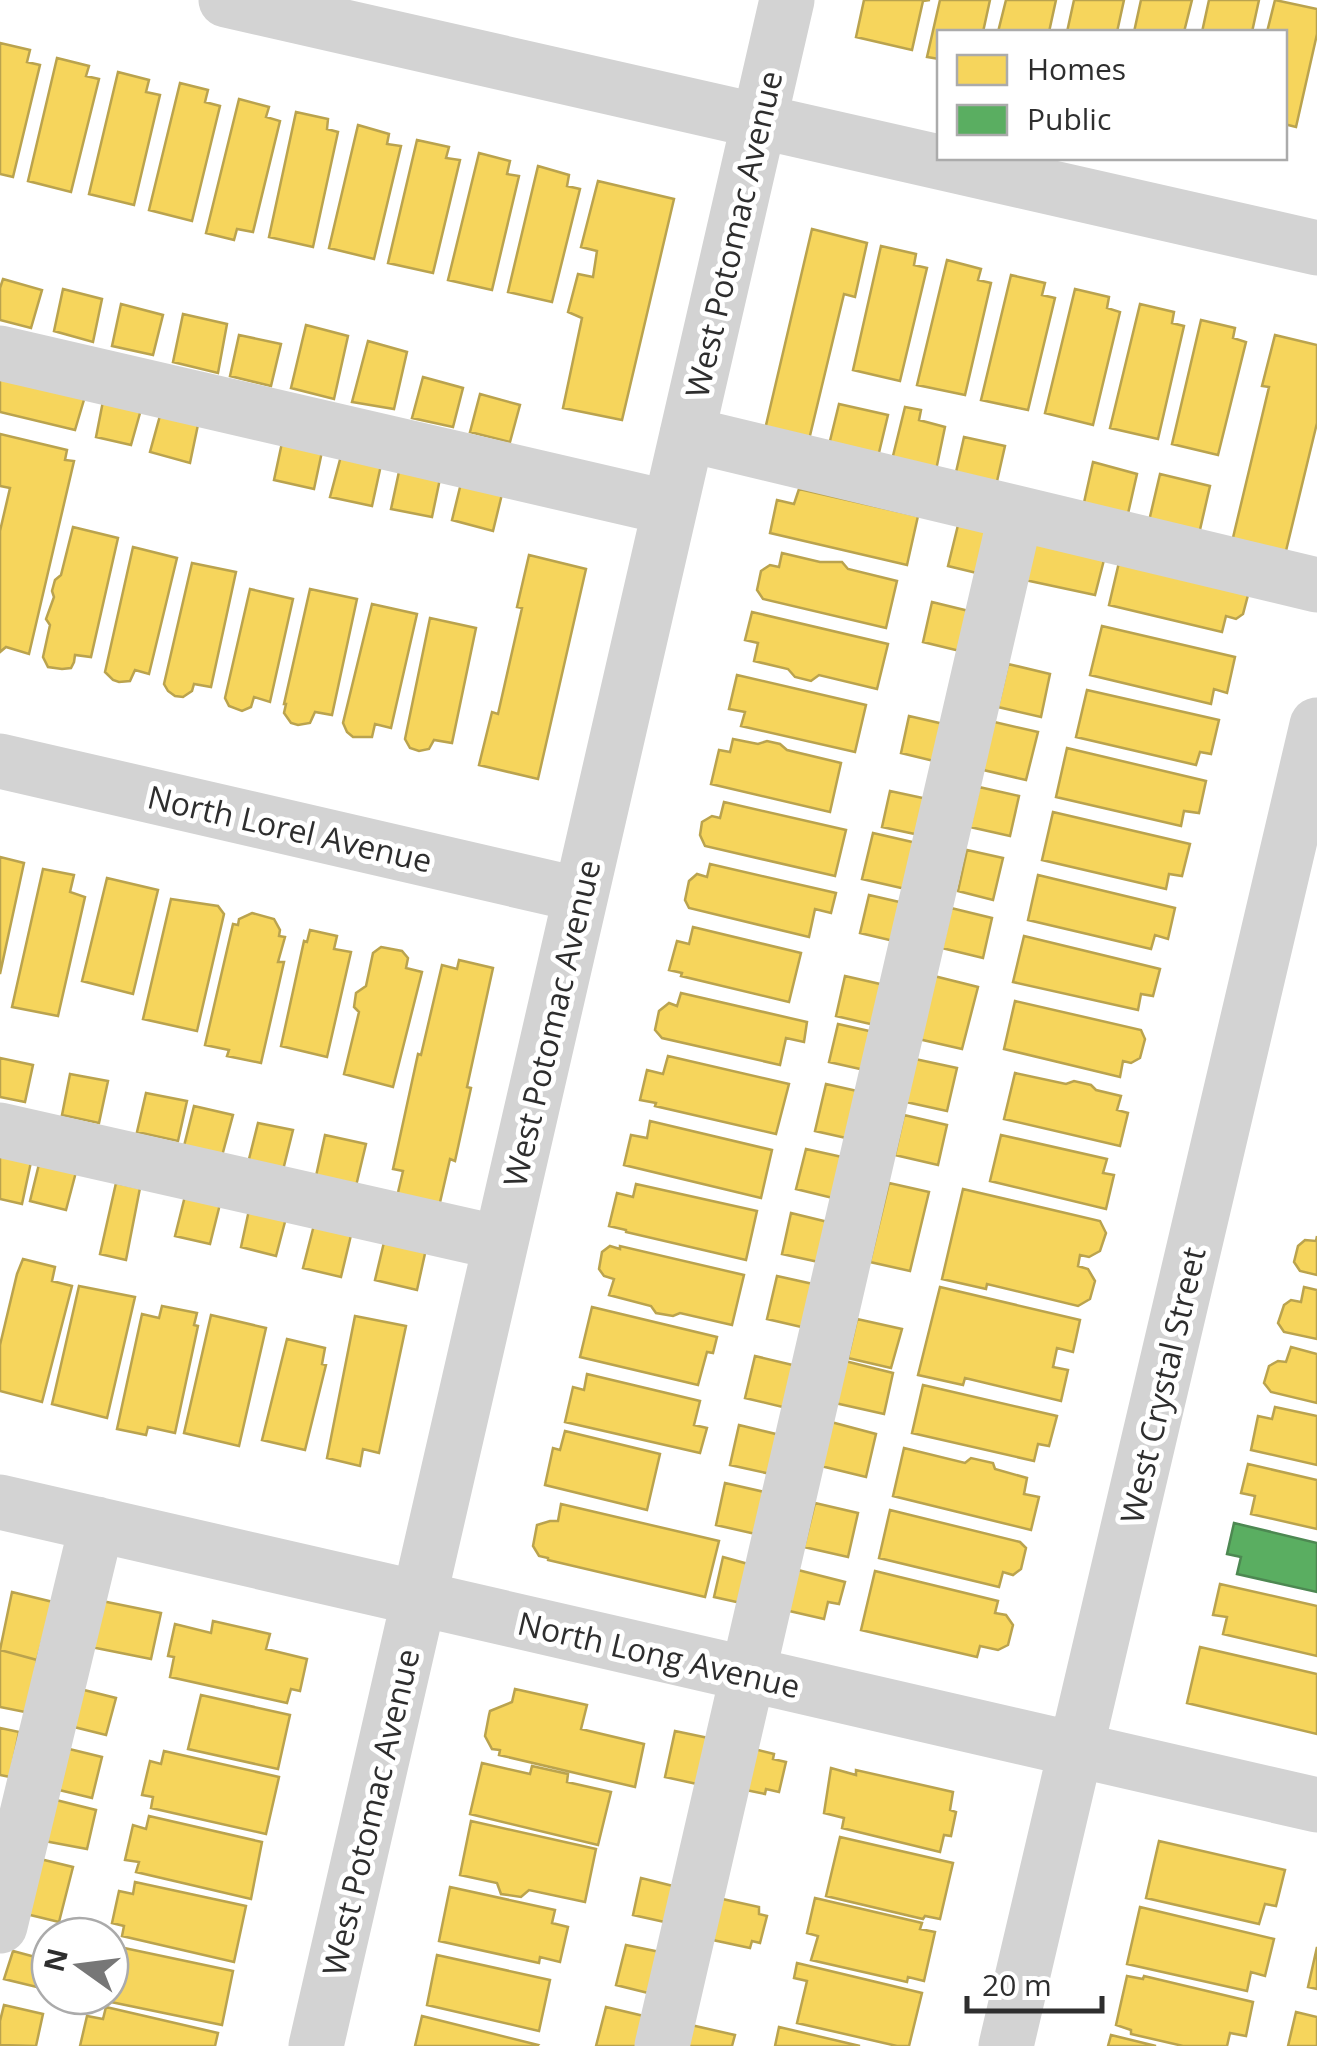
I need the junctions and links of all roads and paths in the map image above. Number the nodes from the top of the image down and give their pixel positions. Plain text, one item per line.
1 (226, 0) edge
2 (787, 0) edge
3 (759, 122) junction
4 (1317, 248) edge
5 (0, 353) edge
6 (687, 434) junction
7 (670, 508) junction
8 (1016, 513) junction
9 (1317, 585) edge
10 (1317, 725) edge
11 (0, 761) edge
12 (581, 895) junction
13 (0, 1130) edge
14 (500, 1244) junction
15 (0, 1502) edge
16 (96, 1524) junction
17 (419, 1598) junction
18 (749, 1674) junction
19 (1076, 1750) junction
20 (1317, 1805) edge
21 (0, 1926) edge
22 (316, 2046) edge
23 (662, 2046) edge
24 (1006, 2046) edge

1 - 3 street
2 - 3 street, West Potomac Avenue
3 - 4 street
3 - 6 street, West Potomac Avenue
5 - 7 street
6 - 7 street, West Potomac Avenue
6 - 8 street
7 - 12 street, West Potomac Avenue
8 - 9 street
8 - 18 street
10 - 19 street, West Crystal Street
11 - 12 street, North Lorel Avenue
12 - 14 street, West Potomac Avenue
13 - 14 street
14 - 17 street, West Potomac Avenue
15 - 16 street, North Long Avenue
16 - 17 street, North Long Avenue
16 - 21 street
17 - 18 street, North Long Avenue
17 - 22 street, West Potomac Avenue
18 - 19 street, North Long Avenue
18 - 23 street
19 - 20 street, North Long Avenue
19 - 24 street, West Crystal Street

